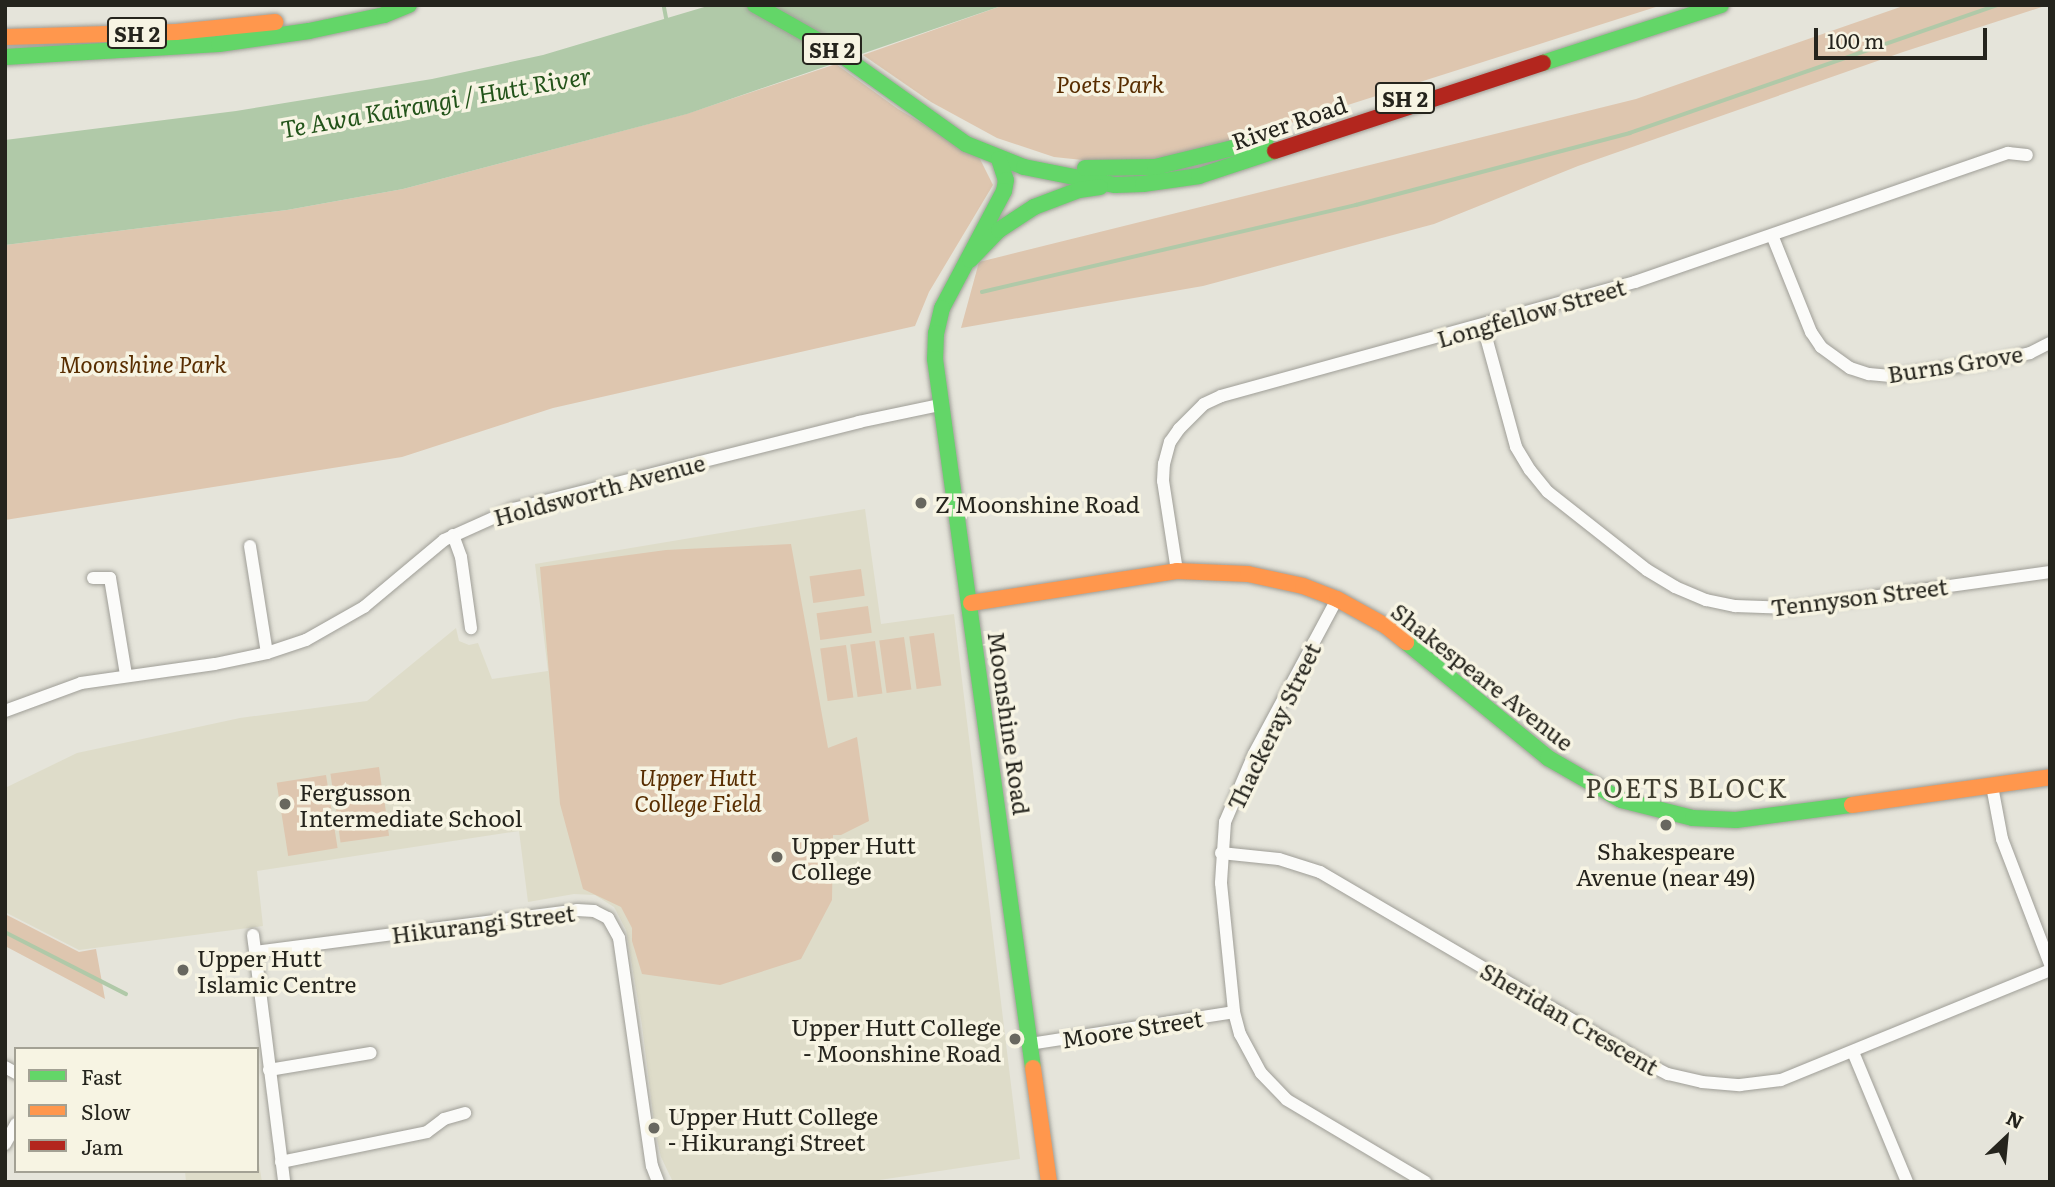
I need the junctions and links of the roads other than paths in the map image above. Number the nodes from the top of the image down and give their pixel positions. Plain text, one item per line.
1 (409, 5) edge
2 (755, 5) edge
3 (1692, 5) edge
4 (1720, 5) edge
5 (5, 37) edge
6 (5, 50) edge
7 (62, 54) junction
8 (5, 57) edge
9 (911, 103) junction
10 (2027, 155) dead end
11 (999, 159) junction
12 (1115, 185) junction
13 (1772, 235) junction
14 (957, 275) junction
15 (1483, 326) junction
16 (2050, 343) edge
17 (940, 405) junction
18 (453, 535) junction
19 (250, 546) dead end
20 (1177, 571) junction
21 (2050, 572) edge
22 (93, 578) dead end
23 (1337, 599) junction
24 (971, 603) junction
25 (471, 628) dead end
26 (267, 653) junction
27 (126, 675) junction
28 (5, 711) edge
29 (2050, 777) edge
30 (1992, 786) junction
31 (1221, 853) junction
32 (253, 934) dead end
33 (255, 952) junction
34 (2050, 964) edge
35 (2050, 971) edge
36 (1234, 1012) junction
37 (1030, 1044) junction
38 (1853, 1052) junction
39 (371, 1053) dead end
40 (269, 1070) junction
41 (271, 1086) junction
42 (259, 1088) edge
43 (464, 1113) dead end
44 (14, 1128) edge
45 (5, 1144) edge
46 (281, 1162) junction
47 (284, 1182) edge
48 (658, 1182) edge
49 (1049, 1182) edge
50 (1425, 1182) edge
51 (1907, 1182) edge

1 - 5 main road, SH 2
1 - 7 main road, SH 2
2 - 9 main road, River Road / SH 2
3 - 9 main road, River Road / SH 2
4 - 12 main road, River Road / SH 2
6 - 7 main road
7 - 8 main road, SH 2
9 - 11 main road, River Road / SH 2
10 - 13 street, Longfellow Street
11 - 12 main road, River Road / SH 2
11 - 14 main road, Moonshine Road
12 - 14 main road, Moonshine Road
13 - 15 street, Longfellow Street
13 - 16 street, Burns Grove
14 - 17 main road, Moonshine Road
15 - 20 street, Longfellow Street
15 - 21 street, Tennyson Street
17 - 18 street, Holdsworth Avenue
17 - 24 main road, Moonshine Road
18 - 25 street
18 - 26 street, Holdsworth Avenue
19 - 26 street
20 - 23 main road, Shakespeare Avenue
20 - 24 main road, Shakespeare Avenue
22 - 27 street
23 - 30 main road, Shakespeare Avenue
23 - 31 street, Thackeray Street
24 - 37 main road, Moonshine Road
26 - 27 street, Holdsworth Avenue
27 - 28 street, Holdsworth Avenue
29 - 30 main road, Shakespeare Avenue
30 - 34 street
31 - 36 street, Thackeray Street
31 - 38 street, Sheridan Crescent
32 - 33 street
33 - 40 street
33 - 48 street, Hikurangi Street
35 - 38 street, Sheridan Crescent
36 - 37 street, Moore Street
36 - 50 street, Thackeray Street
37 - 49 main road, Moonshine Road
38 - 51 street
39 - 40 street
40 - 41 street
41 - 42 street
41 - 46 street
43 - 46 street
44 - 45 street
46 - 47 street

